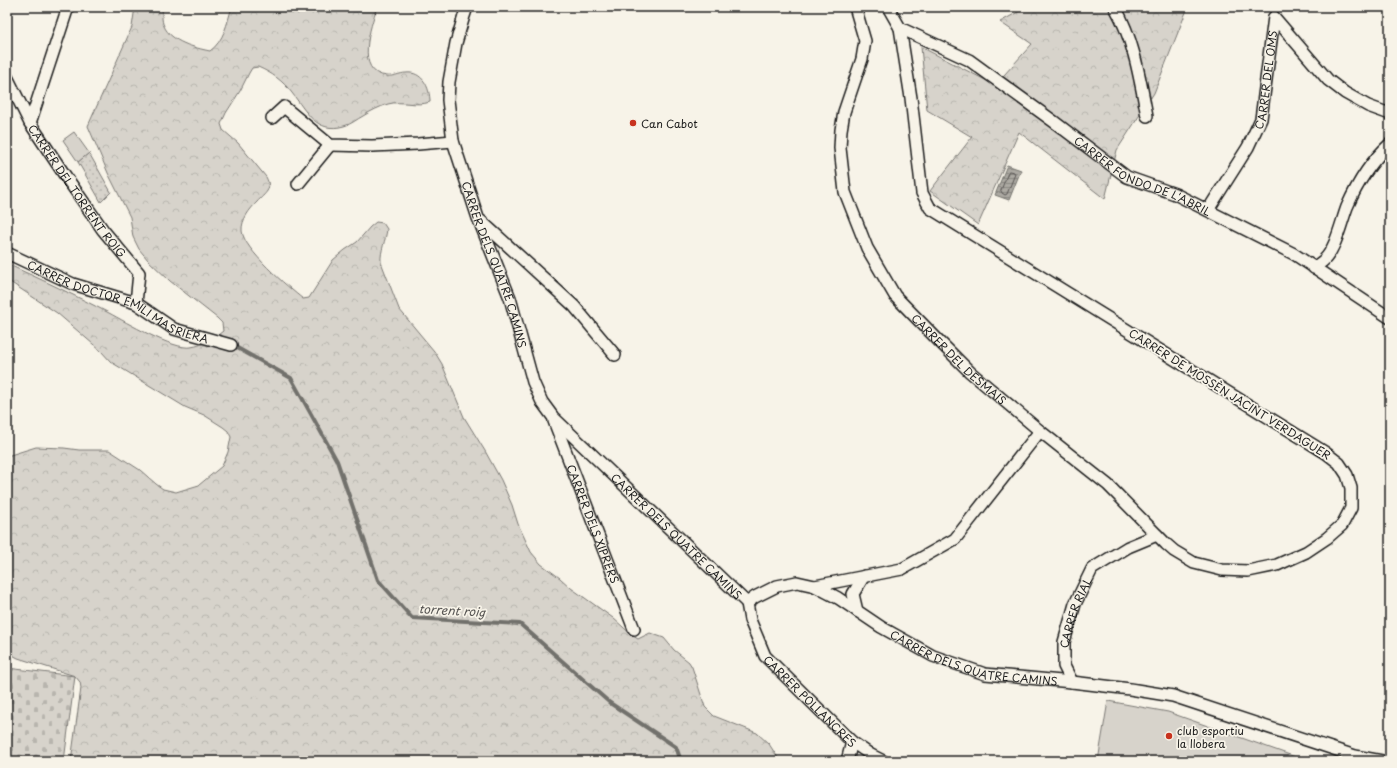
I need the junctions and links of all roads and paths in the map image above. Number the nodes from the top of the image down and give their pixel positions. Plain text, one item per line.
1 (68, 7) edge
2 (467, 7) edge
3 (855, 7) edge
4 (888, 7) edge
5 (1115, 7) edge
6 (1274, 12) edge
7 (900, 28) junction
8 (7, 77) edge
9 (1390, 114) edge
10 (1147, 116) dead end
11 (272, 118) dead end
12 (30, 123) junction
13 (453, 141) junction
14 (1390, 144) edge
15 (330, 145) junction
16 (298, 184) dead end
17 (1208, 210) junction
18 (478, 218) junction
19 (7, 253) edge
20 (1314, 268) junction
21 (136, 303) junction
22 (1390, 318) edge
23 (231, 344) dead end
24 (615, 355) dead end
25 (553, 417) junction
26 (1040, 431) junction
27 (1157, 536) junction
28 (864, 576) junction
29 (815, 586) junction
30 (747, 603) junction
31 (857, 611) junction
32 (634, 630) dead end
33 (1072, 682) junction
34 (852, 742) junction
35 (846, 761) edge
36 (883, 761) edge
37 (1382, 761) edge

1 - 12 street
2 - 13 street, CARRER DELS QUATRE CAMINS
3 - 26 street, CARRER DEL DESMAIS
4 - 7 street, CARRER DE MOSSÈN JACINT VERDAGUER
5 - 10 street
6 - 9 street, CARRER DEL OMS
6 - 17 street, CARRER DEL OMS
7 - 17 street, CARRER FONDO DE L'ABRIL
7 - 27 street, CARRER DE MOSSÈN JACINT VERDAGUER
8 - 12 street, CARRER DEL TORRENT ROIG
11 - 15 street
12 - 21 street, CARRER DEL TORRENT ROIG
13 - 15 street
13 - 18 street, CARRER DELS QUATRE CAMINS
14 - 20 street
15 - 16 street
17 - 20 street, CARRER FONDO DE L'ABRIL
18 - 24 street
18 - 25 street, CARRER DELS QUATRE CAMINS
19 - 21 street, CARRER DOCTOR EMILI MASRIERA
20 - 22 street, CARRER FONDO DE L'ABRIL
21 - 23 street, CARRER DOCTOR EMILI MASRIERA
25 - 30 street, CARRER DELS QUATRE CAMINS
25 - 32 street, CARRER DELS XIPRERS
26 - 27 street, CARRER DE MOSSÈN JACINT VERDAGUER
26 - 28 street
27 - 33 street, CARRER RIAL
28 - 29 street
28 - 31 street
29 - 30 street, CARRER DELS QUATRE CAMINS
29 - 31 street, CARRER DELS QUATRE CAMINS
30 - 34 street, CARRER POLLANCRES
31 - 33 street, CARRER DELS QUATRE CAMINS
33 - 37 street, CARRER DELS QUATRE CAMINS
34 - 35 street
34 - 36 street, CARRER POLLANCRES

